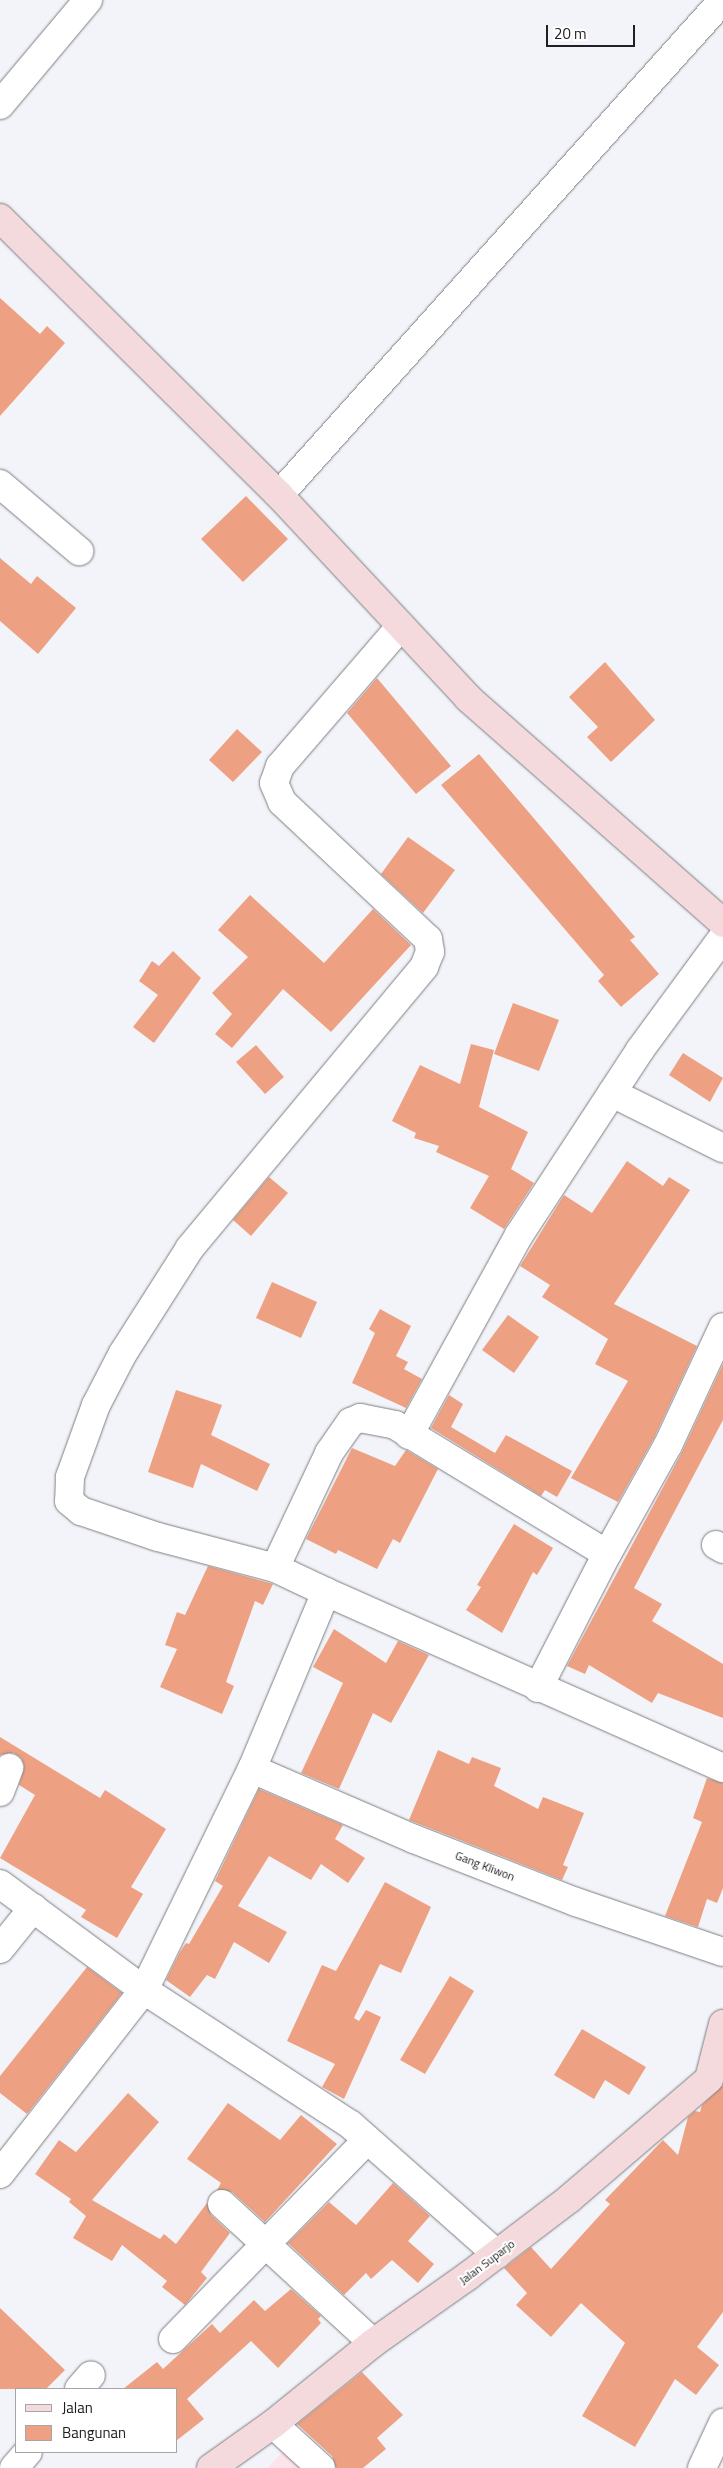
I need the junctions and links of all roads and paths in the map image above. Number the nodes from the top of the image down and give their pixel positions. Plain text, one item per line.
1 (88, 0) edge
2 (723, 0) edge
3 (0, 105) edge
4 (0, 218) edge
5 (0, 484) edge
6 (279, 495) junction
7 (79, 551) dead end
8 (401, 626) junction
9 (723, 924) edge
10 (723, 937) edge
11 (612, 1093) junction
12 (723, 1148) edge
13 (723, 1327) edge
14 (409, 1435) junction
15 (607, 1554) junction
16 (275, 1568) junction
17 (326, 1592) junction
18 (538, 1688) junction
19 (723, 1768) edge
20 (252, 1769) junction
21 (0, 1884) edge
22 (33, 1908) junction
23 (0, 1949) edge
24 (723, 1952) edge
25 (144, 1990) junction
26 (723, 2024) edge
27 (716, 2076) edge
28 (367, 2140) junction
29 (0, 2174) edge
30 (222, 2204) dead end
31 (263, 2244) junction
32 (498, 2254) junction
33 (173, 2339) dead end
34 (373, 2343) junction
35 (723, 2423) edge
36 (273, 2424) junction
37 (27, 2453) edge
38 (14, 2468) edge
39 (211, 2468) edge
40 (321, 2468) edge
41 (702, 2468) edge

1 - 3 street
2 - 6 street
4 - 6 main road
5 - 7 street
6 - 8 main road
8 - 9 main road
8 - 16 street
10 - 11 street
11 - 12 street
11 - 14 street
13 - 15 street
14 - 15 street
14 - 16 street
15 - 18 street
16 - 17 street
17 - 18 street
17 - 20 street
18 - 19 street
20 - 24 street, Gang Kliwon
20 - 25 street
21 - 22 street
22 - 23 street
22 - 25 street
25 - 28 street
25 - 29 street
26 - 27 main road, Jalan Suparjo
27 - 32 main road, Jalan Suparjo
28 - 31 street
28 - 32 street
30 - 31 street
31 - 33 street
31 - 34 street
32 - 34 main road, Jalan Suparjo
34 - 36 main road, Jalan Suparjo
35 - 41 street
36 - 39 main road, Jalan Suparjo
36 - 40 street
37 - 38 street

